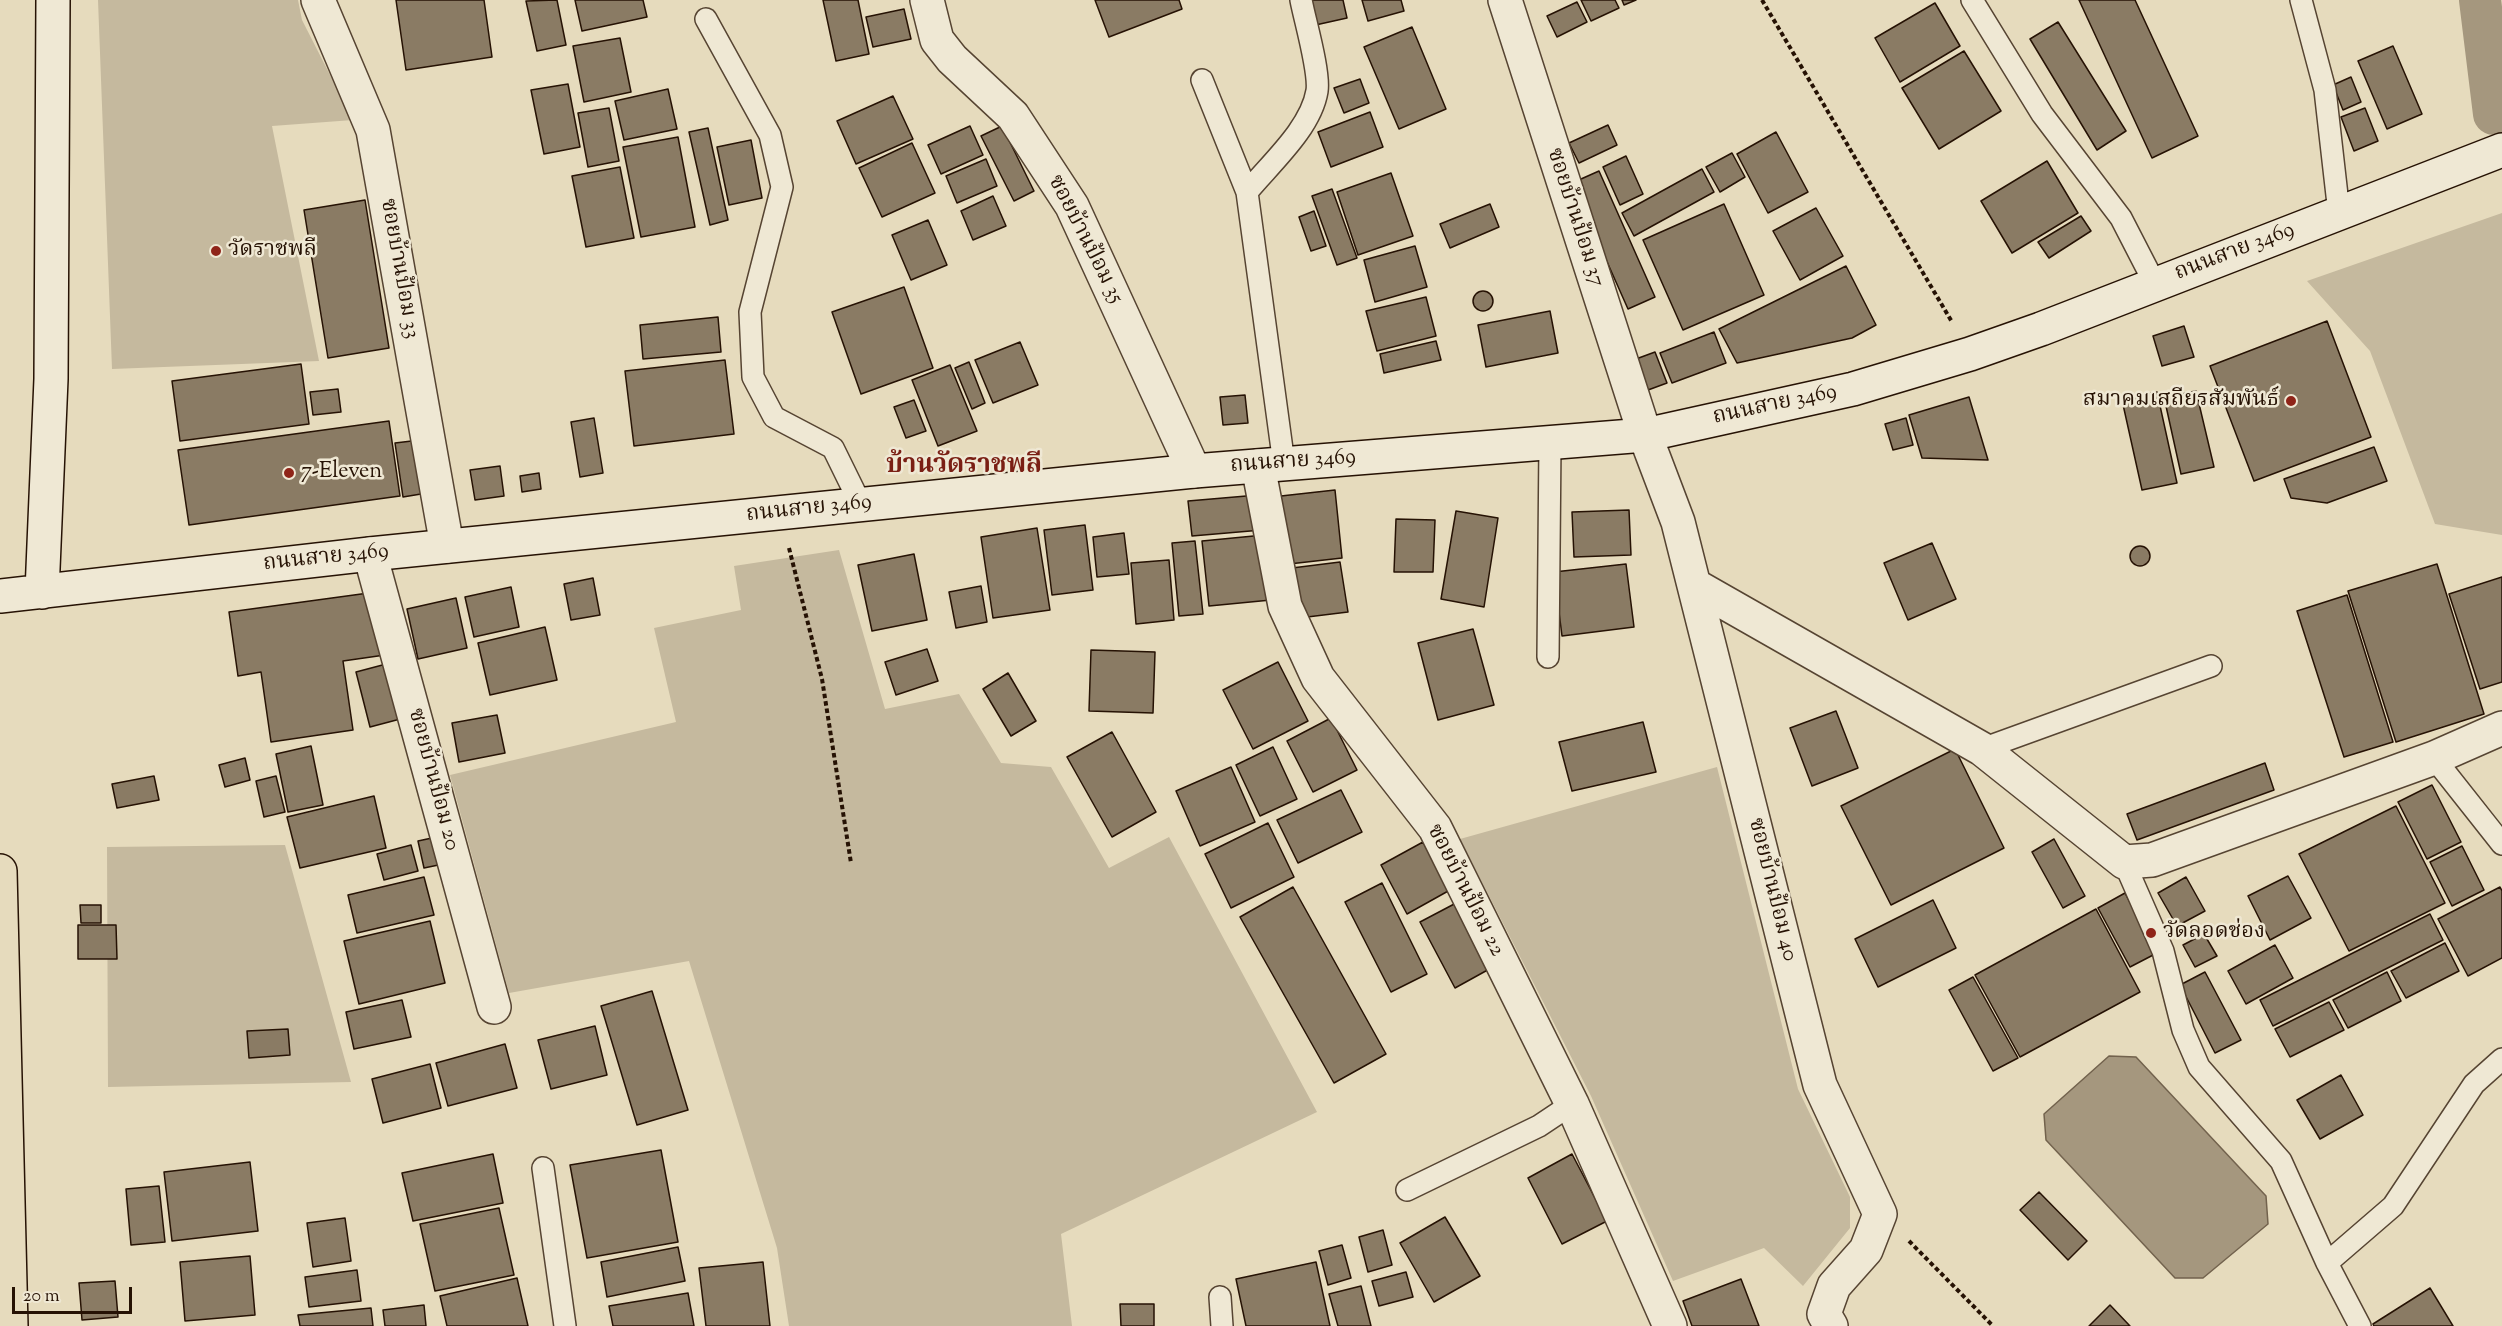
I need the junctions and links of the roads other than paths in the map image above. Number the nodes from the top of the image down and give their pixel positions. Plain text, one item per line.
1 (53, 0) edge
2 (318, 0) edge
3 (927, 0) edge
4 (1301, 0) edge
5 (1505, 0) edge
6 (1972, 0) edge
7 (2301, 0) edge
8 (706, 19) dead end
9 (1202, 80) dead end
10 (2502, 150) edge
11 (1247, 192) junction
12 (2339, 213) junction
13 (2155, 284) junction
14 (1645, 435) junction
15 (1550, 442) junction
16 (1271, 465) junction
17 (1194, 471) junction
18 (861, 505) junction
19 (447, 546) junction
20 (370, 554) junction
21 (1694, 585) junction
22 (42, 592) junction
23 (0, 596) edge
24 (1548, 657) dead end
25 (2211, 666) dead end
26 (2502, 728) edge
27 (1982, 749) junction
28 (2434, 758) junction
29 (2502, 844) edge
30 (2124, 862) junction
31 (0, 871) edge
32 (494, 1007) dead end
33 (2502, 1059) edge
34 (1572, 1104) junction
35 (543, 1168) dead end
36 (1407, 1190) dead end
37 (2327, 1263) junction
38 (1220, 1297) dead end
39 (16, 1318) edge
40 (565, 1326) edge
41 (1222, 1326) edge
42 (1670, 1326) edge
43 (1831, 1326) edge
44 (2360, 1326) edge

1 - 22 street
2 - 19 street, ซอยบ้านป้อม 33
3 - 17 street, ซอยบ้านป้อม 35
4 - 11 lane
5 - 14 street, ซอยบ้านป้อม 37
6 - 13 lane
7 - 12 lane
8 - 18 lane
9 - 11 lane
10 - 12 street, ถนนสาย 3469
11 - 16 lane
12 - 13 street, ถนนสาย 3469
13 - 14 street, ถนนสาย 3469
14 - 15 street, ถนนสาย 3469
14 - 21 street, ซอยบ้านป้อม 40
15 - 16 street, ถนนสาย 3469
15 - 24 lane
16 - 17 street, ถนนสาย 3469
16 - 34 street, ซอยบ้านป้อม 22
17 - 18 street, ถนนสาย 3469
18 - 19 street, ถนนสาย 3469
19 - 20 street, ถนนสาย 3469
20 - 22 street, ถนนสาย 3469
20 - 32 street, ซอยบ้านป้อม 20
21 - 27 street
21 - 43 street, ซอยบ้านป้อม 40
22 - 23 street, ถนนสาย 3469
25 - 27 lane
26 - 28 street
27 - 30 street
28 - 29 lane
28 - 30 street
30 - 37 lane
31 - 39 main road
33 - 37 lane
34 - 36 lane
34 - 42 street, ซอยบ้านป้อม 22
35 - 40 lane
37 - 44 lane
38 - 41 lane

